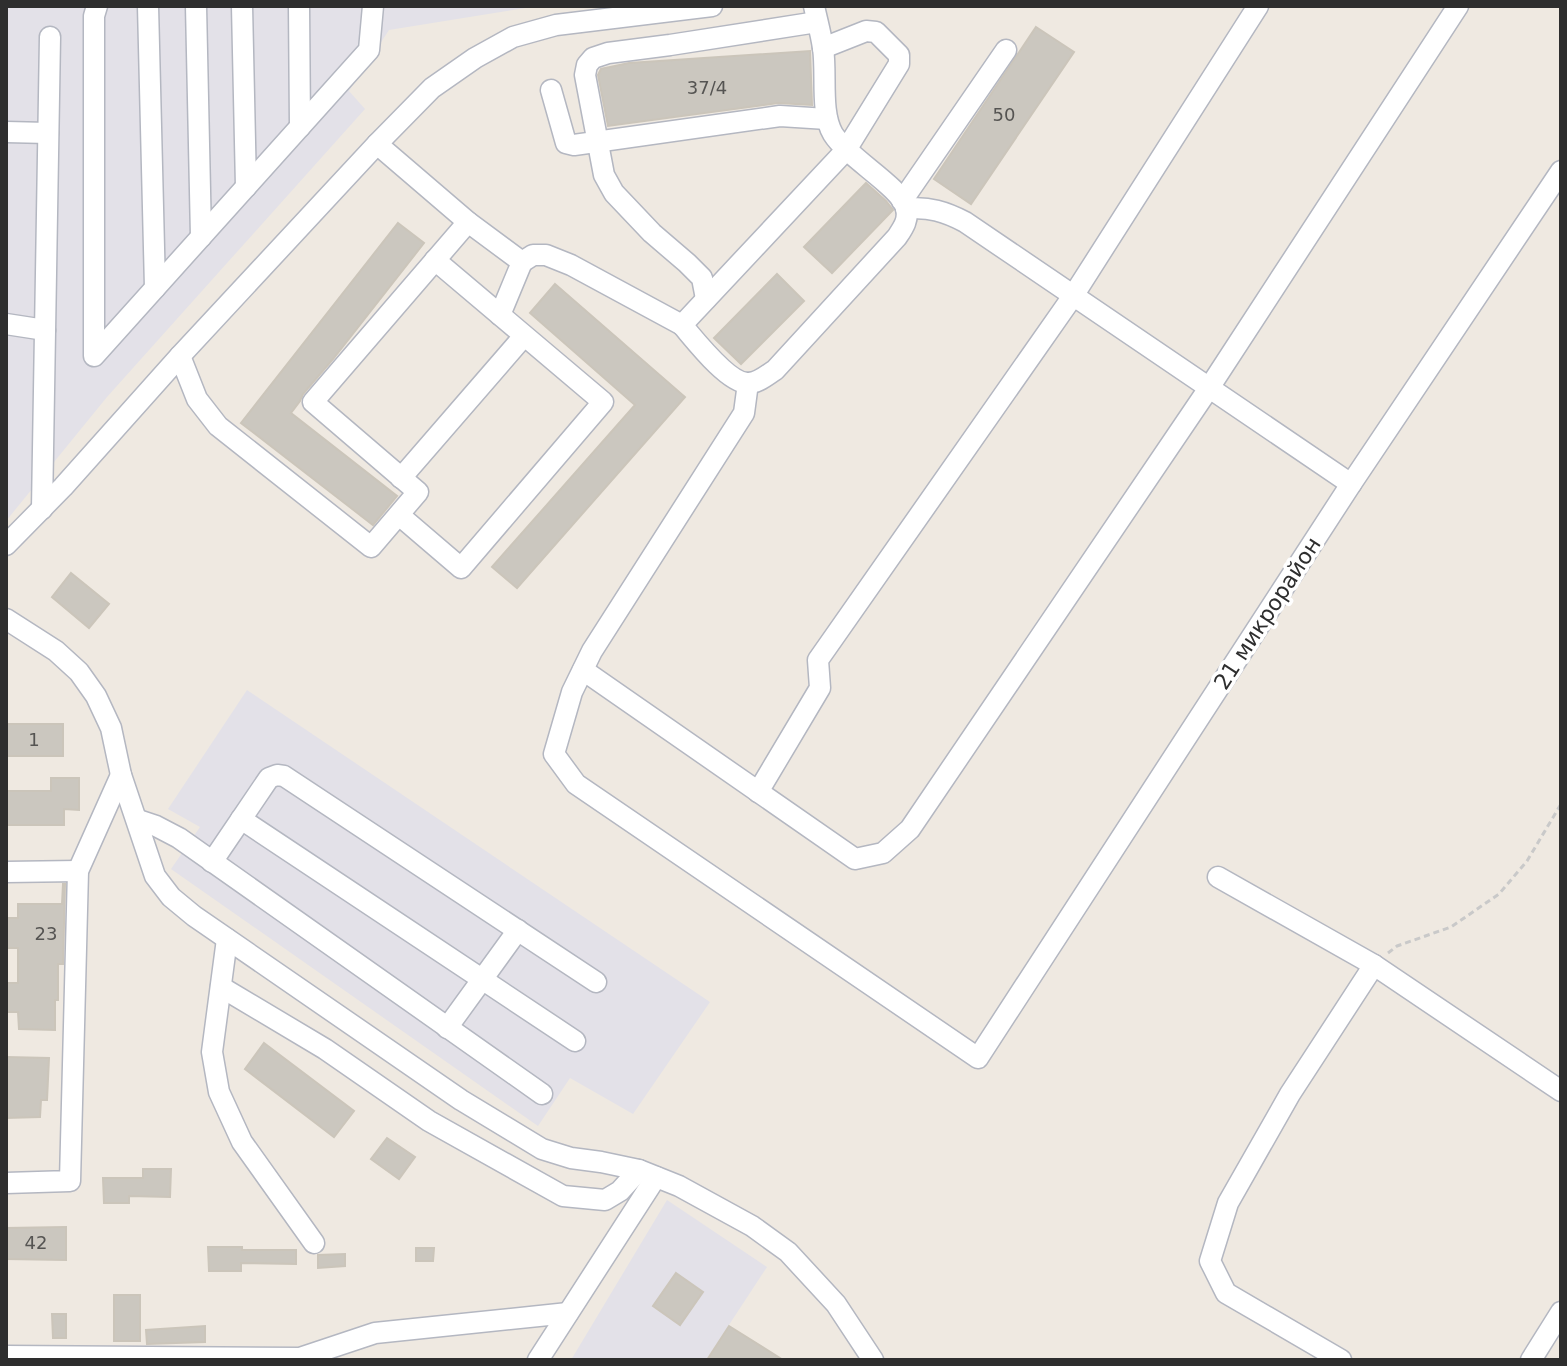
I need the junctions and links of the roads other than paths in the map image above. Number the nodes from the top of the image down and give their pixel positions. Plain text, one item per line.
1 (97, 6) edge
2 (148, 6) edge
3 (196, 6) edge
4 (242, 6) edge
5 (299, 6) edge
6 (373, 6) edge
7 (712, 6) edge
8 (1258, 6) edge
9 (1458, 6) edge
10 (816, 14) edge
11 (50, 37) dead end
12 (823, 48) junction
13 (1006, 50) dead end
14 (551, 90) dead end
15 (827, 119) junction
16 (300, 127) junction
17 (6, 132) edge
18 (48, 133) junction
19 (598, 142) junction
20 (377, 144) junction
21 (846, 150) junction
22 (1561, 171) edge
23 (246, 187) junction
24 (904, 205) junction
25 (468, 222) junction
26 (201, 237) junction
27 (435, 260) junction
28 (522, 262) junction
29 (155, 288) junction
30 (1073, 296) junction
31 (706, 299) junction
32 (500, 315) junction
33 (6, 324) edge
34 (682, 325) junction
35 (45, 330) junction
36 (524, 336) junction
37 (180, 356) junction
38 (748, 383) junction
39 (1209, 388) junction
40 (401, 478) junction
41 (1351, 484) junction
42 (42, 509) junction
43 (399, 515) junction
44 (6, 545) edge
45 (6, 619) edge
46 (583, 670) junction
47 (121, 775) junction
48 (758, 792) junction
49 (241, 819) junction
50 (138, 820) junction
51 (212, 862) junction
52 (78, 871) junction
53 (6, 872) edge
54 (1218, 877) dead end
55 (518, 930) junction
56 (227, 939) junction
57 (1374, 965) junction
58 (483, 980) junction
59 (596, 982) dead end
60 (221, 987) junction
61 (447, 1028) junction
62 (575, 1041) dead end
63 (1561, 1091) edge
64 (542, 1094) dead end
65 (489, 1117) junction
66 (469, 1143) junction
67 (647, 1173) junction
68 (6, 1183) edge
69 (314, 1243) dead end
70 (1561, 1312) edge
71 (568, 1313) junction
72 (6, 1356) edge
73 (538, 1360) edge
74 (873, 1360) edge
75 (1341, 1360) edge
76 (1531, 1360) edge

1 - 29 street
2 - 29 street
3 - 26 street
4 - 23 street
5 - 16 street
6 - 16 street
7 - 20 street
8 - 30 street
9 - 39 street
10 - 12 street
10 - 19 street
11 - 18 street
12 - 15 street
12 - 21 street
13 - 24 street
14 - 19 street
15 - 19 street
15 - 21 street
16 - 23 street
17 - 18 street
18 - 35 street
19 - 31 street
20 - 25 street
20 - 37 street
21 - 24 street
21 - 31 street
22 - 41 street, 21 микрорайон
23 - 26 street
24 - 30 street
24 - 38 street
25 - 27 street
25 - 28 street
26 - 29 street
27 - 32 street
27 - 40 street
28 - 32 street
28 - 34 street
30 - 39 street
30 - 48 street
31 - 34 street
32 - 36 street
33 - 35 street
34 - 38 street
35 - 42 street
36 - 40 street
36 - 43 street
37 - 42 street
37 - 43 street
38 - 46 street
39 - 41 street
39 - 48 street
40 - 43 street
41 - 46 street, 21 микрорайон
42 - 44 street
45 - 47 street
46 - 48 street
47 - 50 street
47 - 52 street
49 - 51 street
49 - 55 street
49 - 58 street
50 - 51 street
50 - 56 street
51 - 61 street
52 - 53 street
52 - 68 street
54 - 57 street
55 - 58 street
55 - 59 street
56 - 60 street
56 - 65 street
57 - 63 street
57 - 75 street
58 - 61 street
58 - 62 street
60 - 66 street
60 - 69 street
61 - 64 street
65 - 66 street
65 - 67 street
66 - 67 street
67 - 71 street
67 - 74 street
70 - 76 street
71 - 72 street
71 - 73 street

